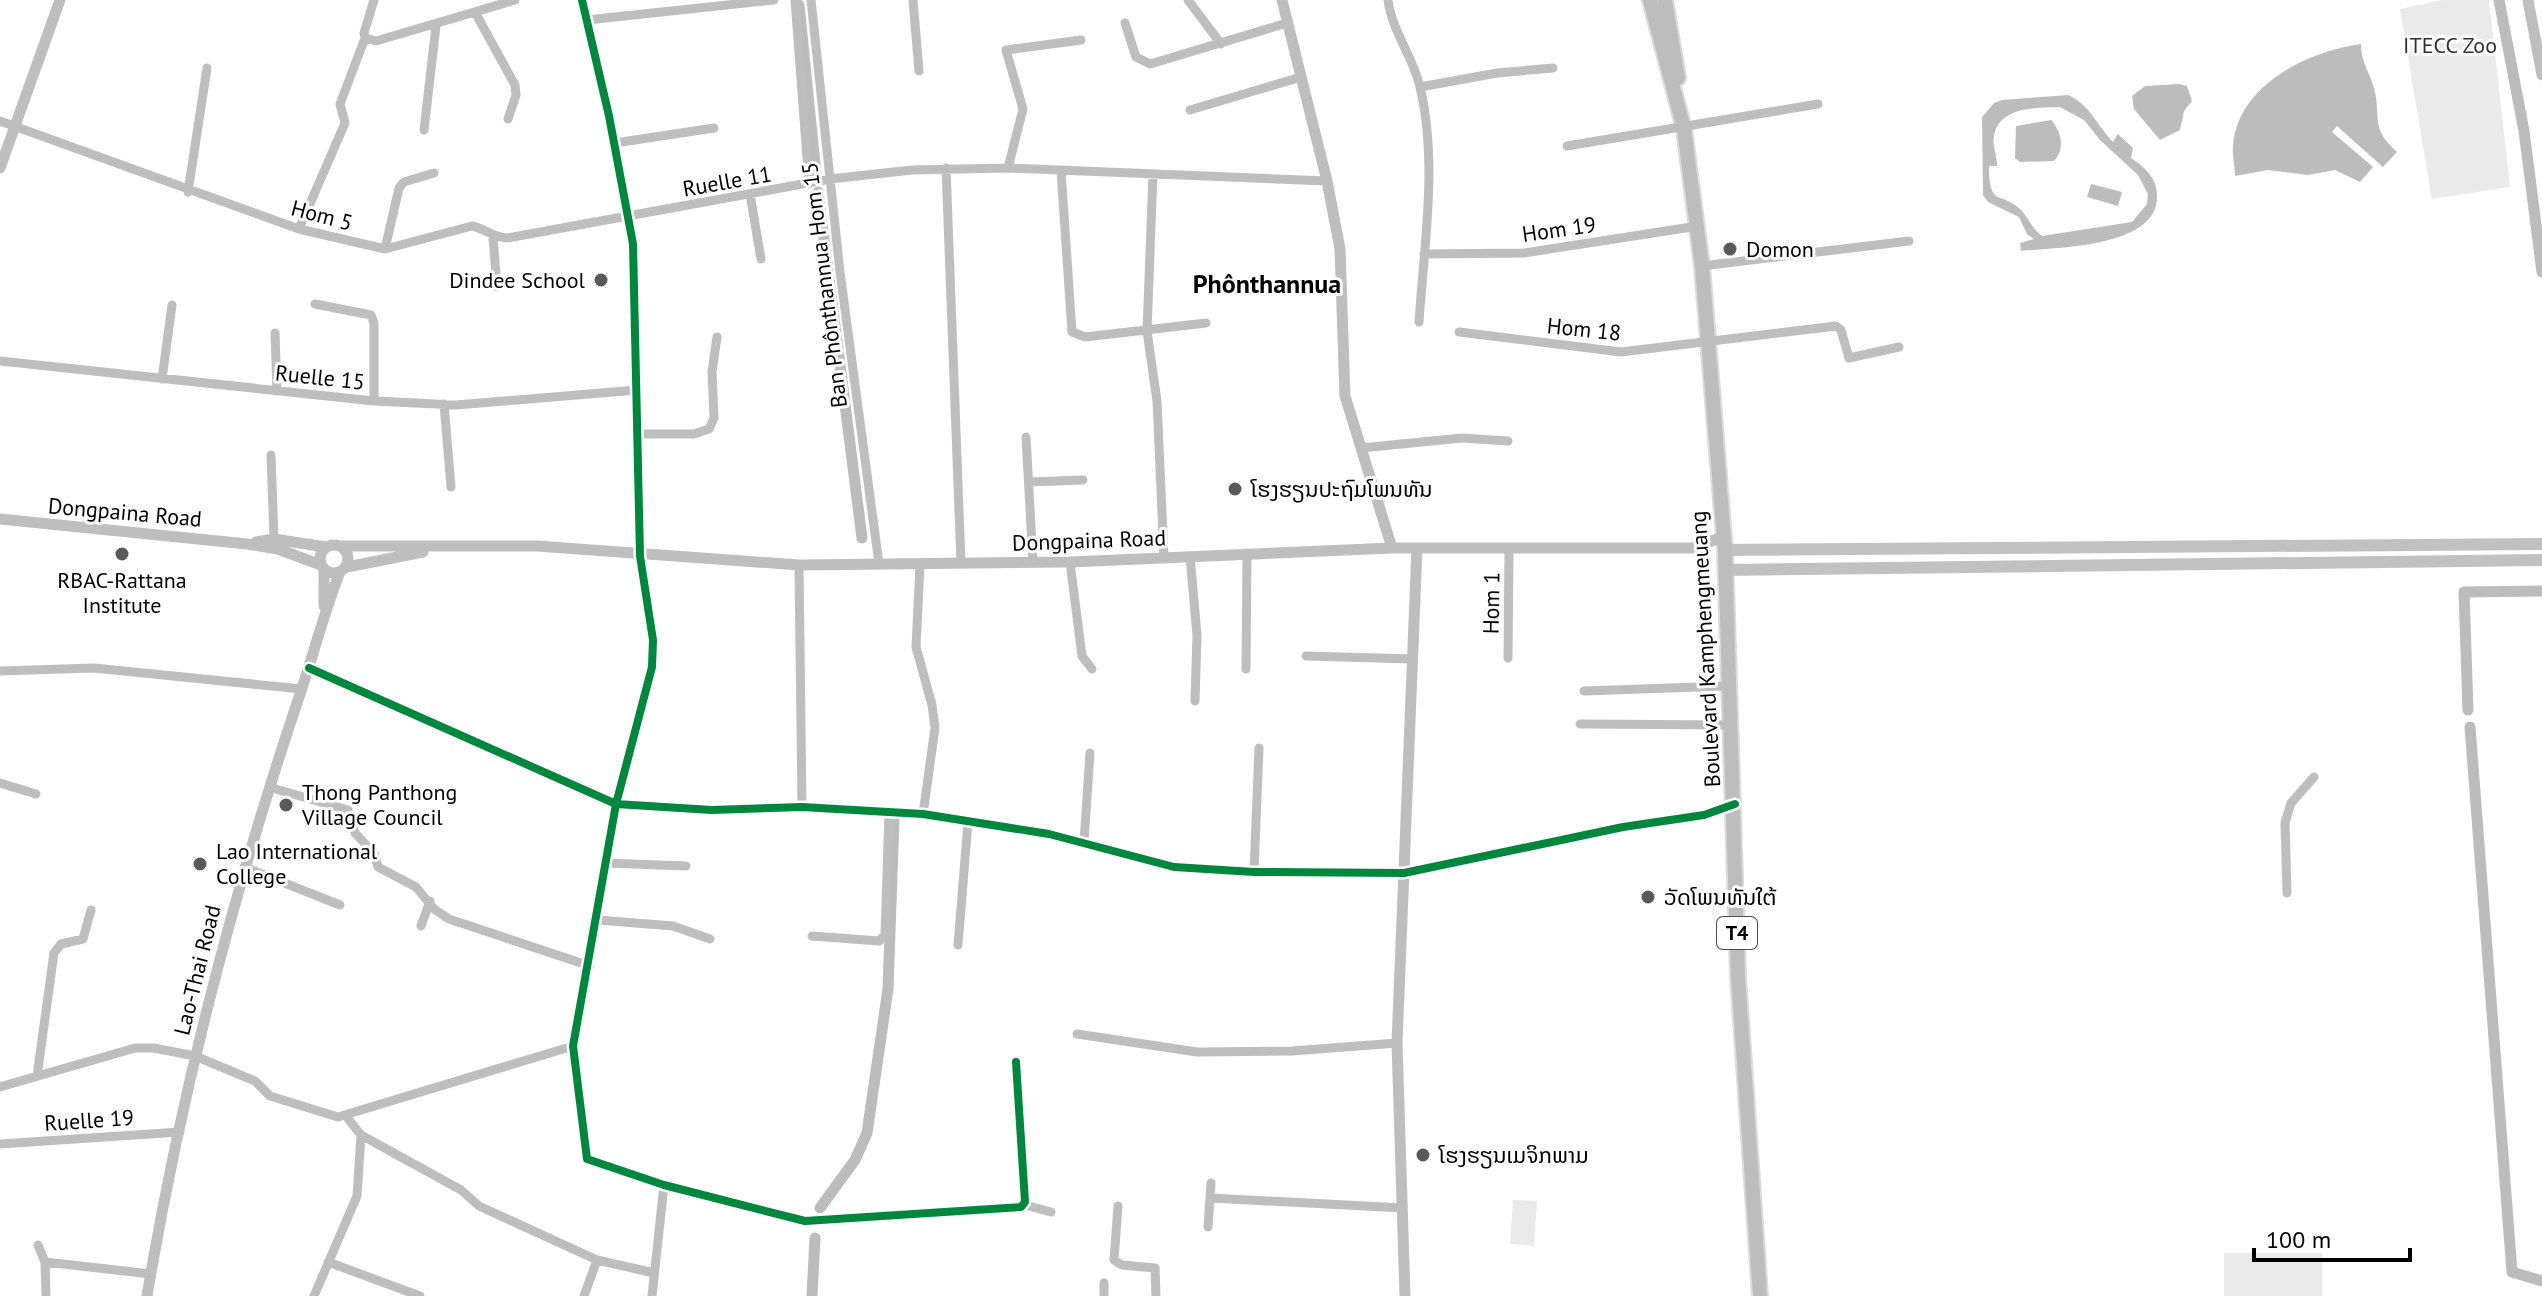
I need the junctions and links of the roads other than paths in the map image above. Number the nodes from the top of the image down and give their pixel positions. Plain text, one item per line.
1 (60, 0) edge
2 (374, 0) edge
3 (515, 0) edge
4 (582, 0) edge
5 (774, 0) edge
6 (795, 0) edge
7 (811, 0) edge
8 (913, 0) edge
9 (1188, 0) edge
10 (1282, 0) edge
11 (1388, 0) edge
12 (1650, 0) edge
13 (1665, 0) edge
14 (2528, 0) edge
15 (476, 14) junction
16 (587, 20) junction
17 (1125, 23) dead end
18 (1287, 23) junction
19 (436, 26) junction
20 (365, 38) junction
21 (1081, 40) dead end
22 (1221, 44) junction
23 (2540, 54) edge
24 (207, 68) dead end
25 (1553, 68) dead end
26 (919, 71) dead end
27 (2542, 75) edge
28 (1301, 77) junction
29 (1420, 87) junction
30 (1677, 98) junction
31 (1818, 104) dead end
32 (1190, 110) dead end
33 (508, 119) dead end
34 (0, 121) edge
35 (13, 127) junction
36 (714, 128) dead end
37 (1684, 129) junction
38 (424, 130) dead end
39 (615, 143) junction
40 (1567, 146) dead end
41 (0, 168) edge
42 (946, 168) junction
43 (1008, 168) junction
44 (1061, 171) junction
45 (434, 173) dead end
46 (1153, 174) junction
47 (830, 179) junction
48 (1327, 181) junction
49 (809, 184) junction
50 (188, 192) junction
51 (750, 194) junction
52 (630, 217) junction
53 (1698, 226) junction
54 (299, 229) junction
55 (493, 238) junction
56 (1909, 241) dead end
57 (385, 249) junction
58 (1424, 254) junction
59 (761, 259) dead end
60 (1702, 266) junction
61 (497, 287) dead end
62 (315, 304) dead end
63 (172, 305) dead end
64 (1419, 322) dead end
65 (1206, 323) dead end
66 (1147, 331) junction
67 (1459, 332) dead end
68 (275, 333) dead end
69 (717, 337) dead end
70 (1706, 344) junction
71 (1899, 347) dead end
72 (0, 361) edge
73 (162, 379) junction
74 (637, 390) junction
75 (277, 391) junction
76 (374, 401) junction
77 (444, 404) junction
78 (637, 434) junction
79 (1026, 437) dead end
80 (1508, 441) dead end
81 (1361, 448) junction
82 (271, 455) dead end
83 (1083, 480) dead end
84 (1029, 482) junction
85 (451, 487) dead end
86 (0, 519) edge
87 (274, 539) junction
88 (247, 544) junction
89 (1724, 544) junction
90 (2542, 544) edge
91 (340, 546) junction
92 (326, 547) junction
93 (456, 548) junction
94 (1392, 548) junction
95 (1417, 548) junction
96 (1509, 549) junction
97 (1247, 553) junction
98 (640, 556) junction
99 (1190, 556) junction
100 (1164, 558) junction
101 (2542, 560) edge
102 (1033, 562) junction
103 (1070, 562) junction
104 (961, 563) junction
105 (879, 564) junction
106 (799, 565) junction
107 (920, 565) junction
108 (322, 567) junction
109 (343, 570) junction
110 (1725, 570) junction
111 (324, 614) junction
112 (1306, 656) dead end
113 (1508, 658) dead end
114 (1413, 659) junction
115 (309, 668) junction
116 (1092, 669) dead end
117 (1246, 669) dead end
118 (0, 671) edge
119 (1727, 686) junction
120 (302, 689) junction
121 (1584, 691) dead end
122 (1195, 701) dead end
123 (1580, 724) dead end
124 (1732, 725) junction
125 (1259, 748) dead end
126 (1090, 753) dead end
127 (2314, 777) dead end
128 (0, 783) edge
129 (269, 787) junction
130 (36, 794) dead end
131 (616, 804) junction
132 (1735, 804) junction
133 (802, 807) junction
134 (889, 813) junction
135 (923, 814) junction
136 (968, 822) junction
137 (1084, 842) junction
138 (606, 863) junction
139 (686, 866) dead end
140 (244, 867) junction
141 (1254, 872) junction
142 (1404, 873) junction
143 (2287, 893) dead end
144 (430, 901) junction
145 (340, 905) dead end
146 (91, 910) dead end
147 (598, 920) junction
148 (421, 926) dead end
149 (812, 936) dead end
150 (710, 939) dead end
151 (958, 945) dead end
152 (590, 966) junction
153 (1077, 1034) dead end
154 (1397, 1043) junction
155 (573, 1046) junction
156 (195, 1056) junction
157 (1016, 1062) dead end
158 (37, 1076) junction
159 (0, 1087) edge
160 (346, 1116) junction
161 (180, 1132) junction
162 (361, 1135) junction
163 (0, 1144) edge
164 (1211, 1183) dead end
165 (664, 1185) junction
166 (1211, 1198) junction
167 (1025, 1205) junction
168 (1118, 1206) dead end
169 (1403, 1208) junction
170 (1051, 1212) dead end
171 (1208, 1227) dead end
172 (38, 1245) dead end
173 (597, 1260) junction
174 (45, 1262) junction
175 (328, 1262) junction
176 (654, 1273) junction
177 (151, 1274) junction
178 (1104, 1283) dead end
179 (46, 1296) edge
180 (147, 1296) edge
181 (314, 1296) edge
182 (420, 1296) edge
183 (584, 1296) edge
184 (652, 1296) edge
185 (1104, 1296) edge
186 (1156, 1296) edge
187 (1405, 1296) edge
188 (1760, 1296) edge

1 - 35 street
2 - 20 street
3 - 15 street
4 - 16 street
5 - 16 street
6 - 49 street
7 - 47 street, Ban Phônthannua Hom 15
8 - 26 street
9 - 22 street
10 - 18 street
11 - 29 street
12 - 30 main road, Boulevard Kamphengmeuang / T4
13 - 30 main road, Boulevard Kamphengmeuang / T4
14 - 23 street
15 - 19 street
15 - 33 street
16 - 39 street
17 - 22 street
18 - 22 street
18 - 28 street
19 - 20 street
19 - 38 street
20 - 54 street
21 - 43 street
23 - 27 street
24 - 50 street
25 - 29 street
28 - 32 street
28 - 48 street
29 - 58 street
30 - 37 main road, Boulevard Kamphengmeuang / T4
31 - 37 street
34 - 35 street, Hom 5
35 - 41 street
35 - 50 street, Hom 5
36 - 39 street
37 - 40 street
37 - 53 main road, Boulevard Kamphengmeuang / T4
39 - 52 street
42 - 43 street, Ruelle 11
42 - 47 street, Ruelle 11
42 - 104 street
43 - 44 street, Ruelle 11
44 - 46 street, Ruelle 11
44 - 66 street
45 - 57 street
46 - 48 street, Ruelle 11
46 - 66 street
47 - 49 street, Ruelle 11
47 - 105 street, Ban Phônthannua Hom 15
48 - 81 street
49 - 51 street, Ruelle 11
50 - 54 street, Hom 5
51 - 52 street, Ruelle 11
51 - 59 street
52 - 55 street, Hom 5
52 - 74 street
53 - 58 street, Hom 19
53 - 60 main road, Boulevard Kamphengmeuang / T4
54 - 57 street, Hom 5
55 - 57 street, Hom 5
55 - 61 street
56 - 60 street
58 - 64 street
60 - 70 main road, Boulevard Kamphengmeuang / T4
62 - 76 street
63 - 73 street
65 - 66 street
66 - 100 street
67 - 70 street, Hom 18
68 - 75 street
69 - 78 street
70 - 71 street, Hom 18
70 - 89 main road, Boulevard Kamphengmeuang / T4
72 - 73 street, Ruelle 15
73 - 75 street, Ruelle 15
74 - 77 street, Ruelle 15
74 - 78 street
75 - 76 street, Ruelle 15
76 - 77 street, Ruelle 15
77 - 85 street
78 - 98 street
79 - 84 street
80 - 81 street
81 - 94 street
82 - 87 street
83 - 84 street
84 - 102 street
86 - 88 street, Dongpaina Road
87 - 88 street, Dongpaina Road
87 - 92 street, Dongpaina Road
88 - 108 street, Dongpaina Road
89 - 90 main road
89 - 96 street, Dongpaina Road
89 - 110 main road, Boulevard Kamphengmeuang / T4
91 - 92 street
91 - 93 street, Dongpaina Road
91 - 109 street
92 - 108 street
93 - 98 street, Dongpaina Road
93 - 109 street, Dongpaina Road
94 - 95 street, Dongpaina Road
94 - 97 street, Dongpaina Road
95 - 96 street, Dongpaina Road
95 - 114 street
96 - 113 street, Hom 1
97 - 99 street, Dongpaina Road
97 - 117 street
98 - 106 street, Dongpaina Road
98 - 131 street
99 - 100 street, Dongpaina Road
99 - 122 street
100 - 103 street, Dongpaina Road
101 - 110 main road
102 - 103 street, Dongpaina Road
102 - 104 street, Dongpaina Road
103 - 116 street
104 - 107 street, Dongpaina Road
105 - 106 street, Dongpaina Road
105 - 107 street, Dongpaina Road
106 - 133 street
107 - 135 street
108 - 109 street
108 - 111 street, Lao-Thai Road
109 - 111 street, Lao-Thai Road
110 - 119 main road, Boulevard Kamphengmeuang / T4
111 - 115 street, Lao-Thai Road
112 - 114 street
114 - 142 street
115 - 120 street, Lao-Thai Road
115 - 131 street
118 - 120 street
119 - 121 street
119 - 124 main road, Boulevard Kamphengmeuang / T4
120 - 129 street, Lao-Thai Road
123 - 124 street
124 - 132 main road, Boulevard Kamphengmeuang / T4
125 - 141 street
126 - 137 street
127 - 143 street
128 - 130 street
129 - 140 street, Lao-Thai Road
129 - 144 street
131 - 133 street
131 - 138 street
132 - 142 street
132 - 188 main road, Boulevard Kamphengmeuang / T4
133 - 134 street
134 - 135 street
134 - 149 street
135 - 136 street
136 - 137 street
136 - 151 street
137 - 141 street
138 - 139 street
138 - 147 street
140 - 145 street
140 - 156 street, Lao-Thai Road
141 - 142 street
142 - 154 street
144 - 148 street
144 - 152 street
146 - 158 street
147 - 150 street
147 - 152 street
152 - 155 street
153 - 154 street
154 - 169 street
155 - 160 street
155 - 165 street
156 - 158 street
156 - 160 street
156 - 161 street, Lao-Thai Road
157 - 167 street
158 - 159 street
160 - 162 street
161 - 163 street, Ruelle 19
161 - 177 street, Lao-Thai Road
162 - 173 street
162 - 175 street
164 - 166 street
165 - 167 street
165 - 176 street
166 - 169 street
166 - 171 street
167 - 170 street
168 - 186 street
169 - 187 street
172 - 174 street
173 - 176 street
173 - 183 street
174 - 177 street
174 - 179 street
175 - 181 street
175 - 182 street
176 - 184 street
177 - 180 street, Lao-Thai Road
178 - 185 street

